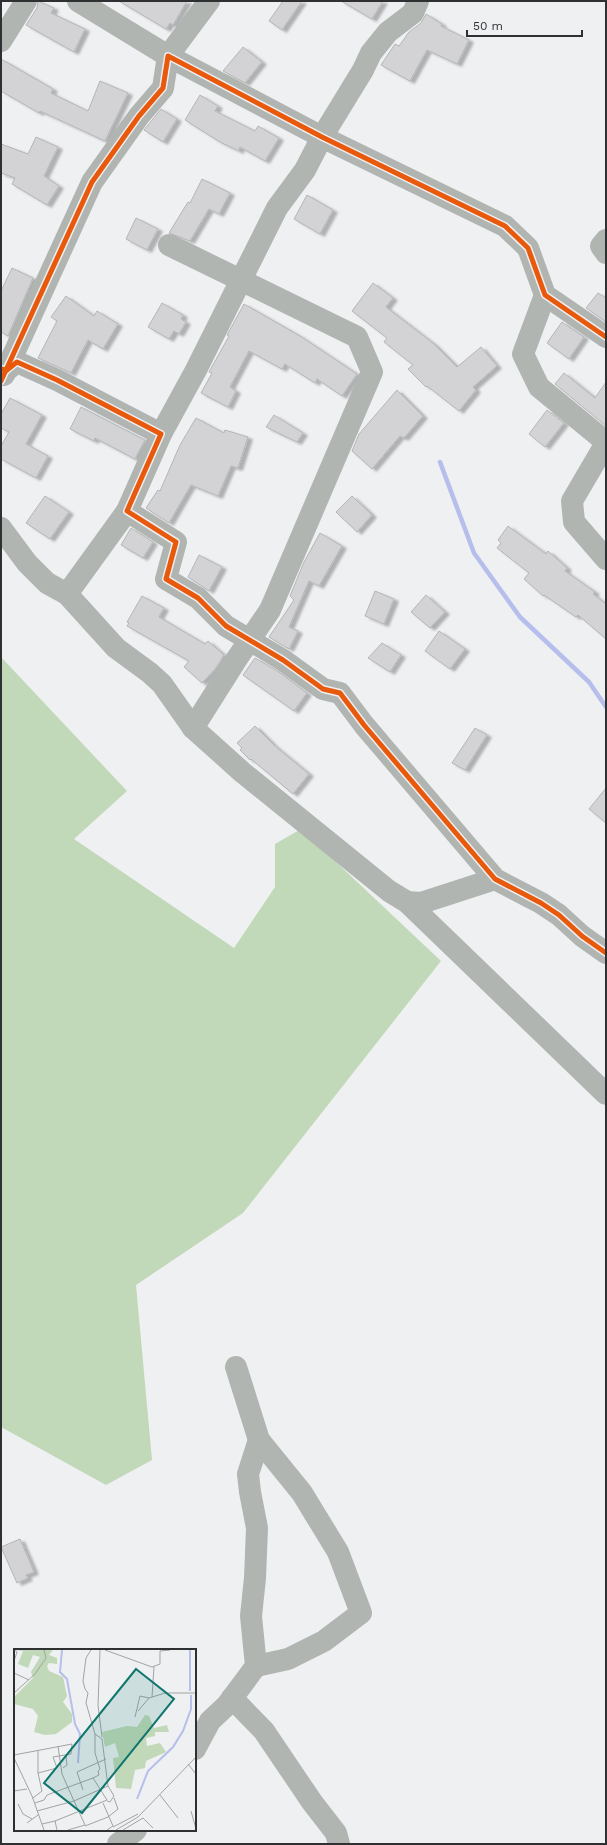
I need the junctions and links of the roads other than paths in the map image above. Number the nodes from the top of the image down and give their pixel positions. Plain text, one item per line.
1 (26, 1) edge
2 (78, 1) edge
3 (209, 1) edge
4 (418, 1) edge
5 (1, 41) edge
6 (168, 56) junction
7 (322, 137) junction
8 (606, 240) edge
9 (169, 245) dead end
10 (606, 254) edge
11 (242, 279) junction
12 (545, 296) junction
13 (606, 337) edge
14 (3, 373) edge
15 (162, 434) junction
16 (606, 443) edge
17 (127, 511) junction
18 (1, 528) edge
19 (606, 559) edge
20 (67, 594) junction
21 (250, 640) junction
22 (193, 728) junction
23 (495, 879) junction
24 (407, 902) junction
25 (606, 953) edge
26 (606, 1094) edge
27 (236, 1367) dead end
28 (259, 1440) junction
29 (256, 1666) junction
30 (232, 1698) junction
31 (196, 1747) edge
32 (135, 1831) edge
33 (118, 1844) edge
34 (338, 1844) edge

1 - 5 street
2 - 6 street
3 - 6 street
4 - 7 street
6 - 7 street
6 - 14 street
7 - 11 street
7 - 12 street
8 - 10 street
9 - 11 street
11 - 15 street
11 - 21 street
12 - 13 street
12 - 16 street
14 - 15 street
15 - 17 street
16 - 19 street
17 - 20 street
17 - 21 street
18 - 20 street
20 - 22 street
21 - 22 street
21 - 23 street
22 - 24 street
23 - 24 street
23 - 25 street
24 - 26 street
27 - 28 street
28 - 29 street
28 - 29 street
29 - 30 street
30 - 31 street
30 - 34 street
32 - 33 street

